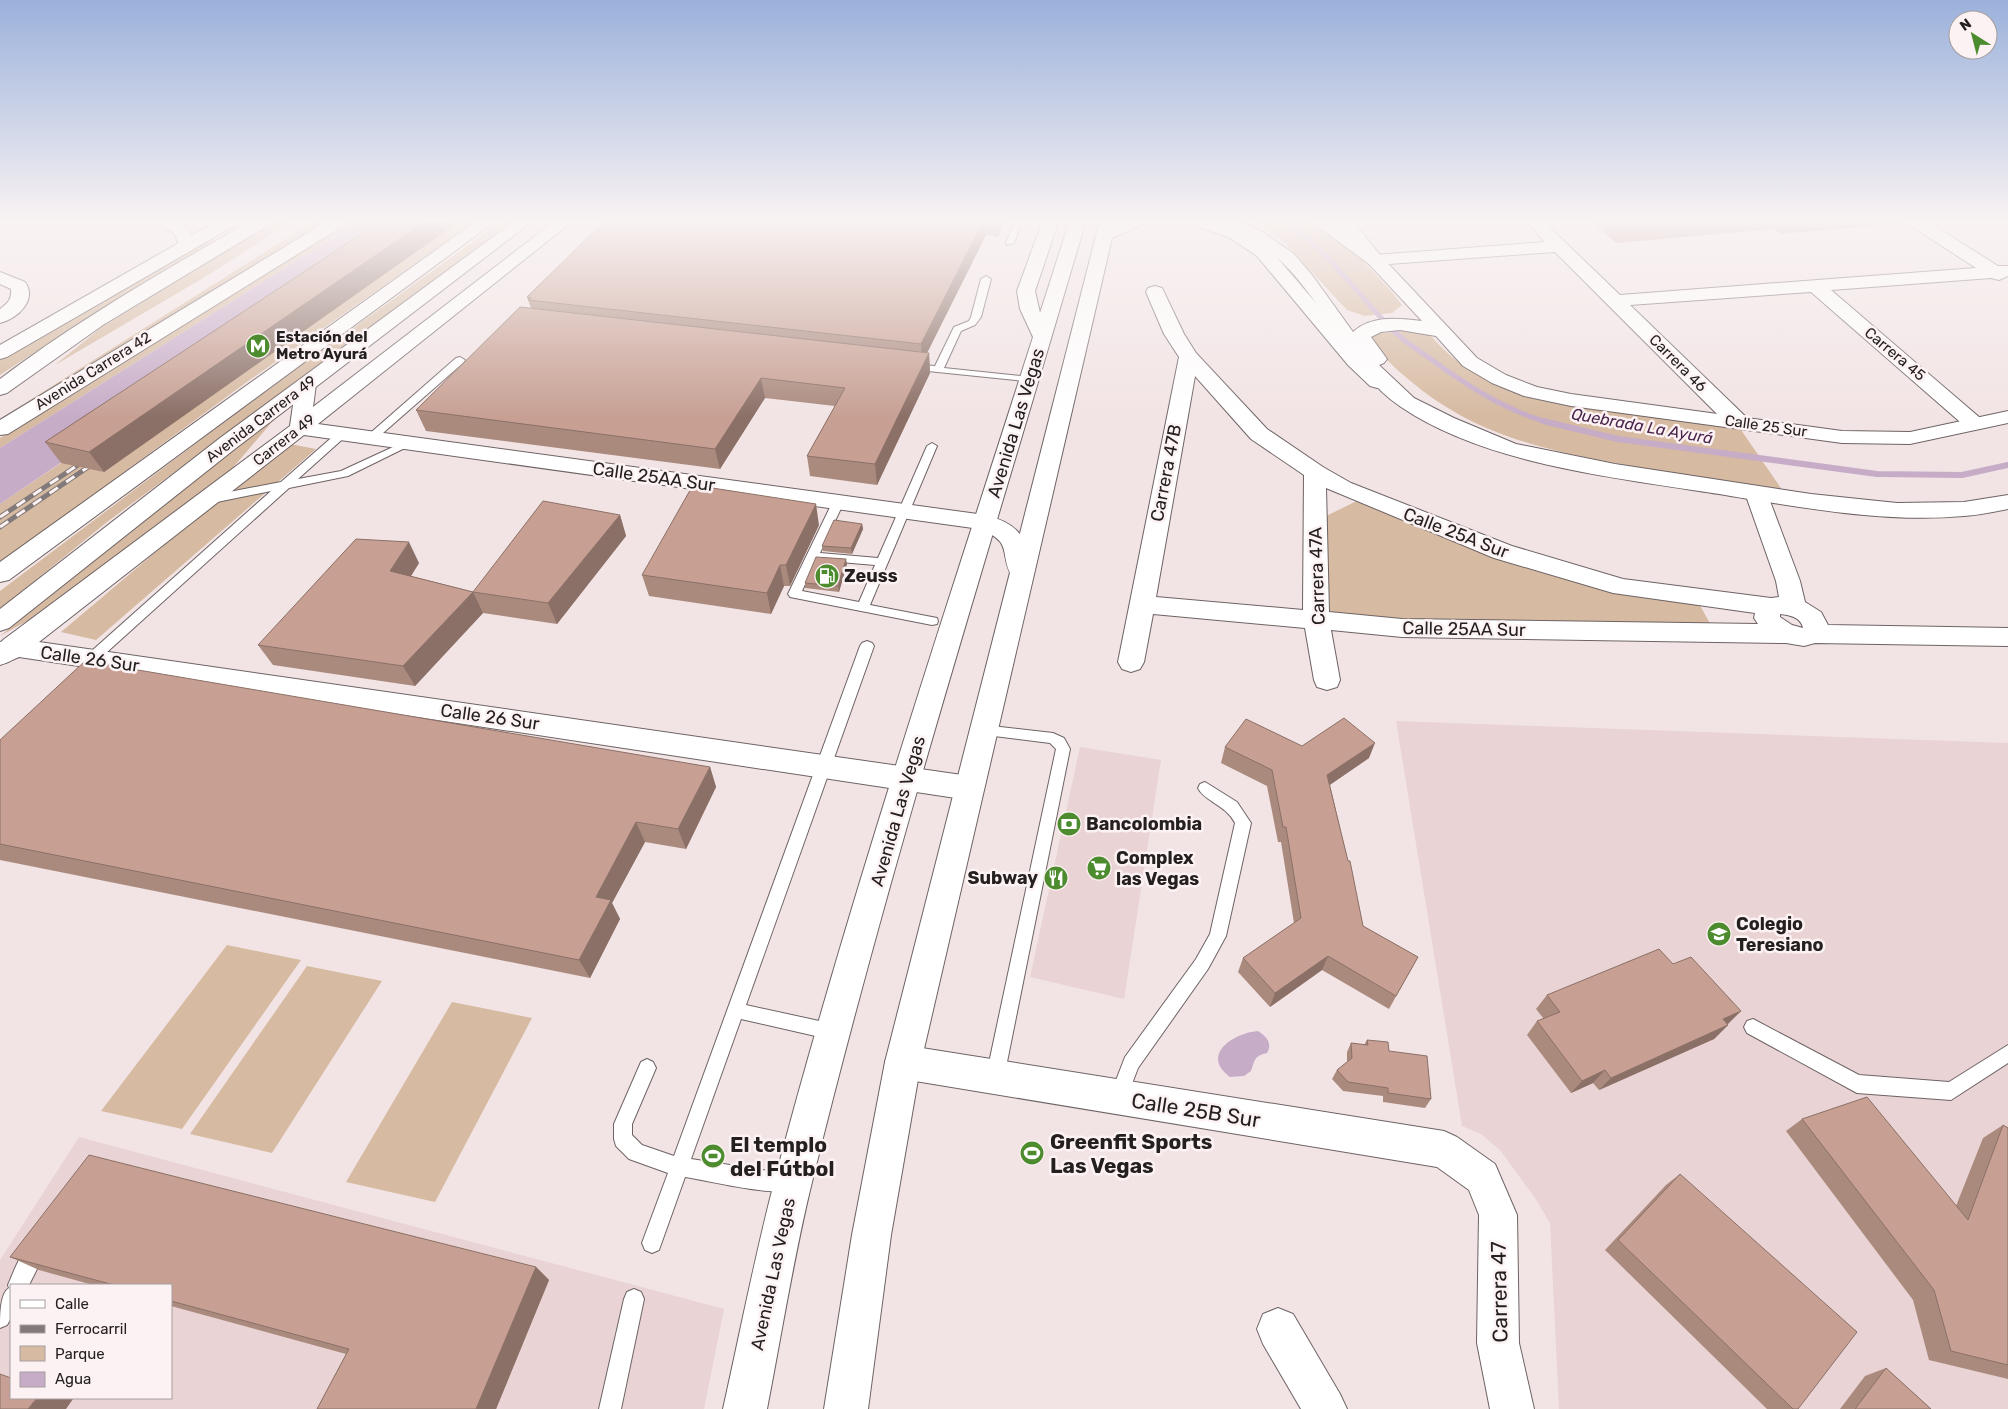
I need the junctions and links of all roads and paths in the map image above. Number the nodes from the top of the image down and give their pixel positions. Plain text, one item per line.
1 (18, 286) edge
2 (116, 286) edge
3 (153, 286) edge
4 (200, 286) edge
5 (233, 286) edge
6 (398, 286) edge
7 (438, 286) edge
8 (482, 286) edge
9 (984, 286) edge
10 (1028, 286) edge
11 (1056, 286) edge
12 (1092, 286) edge
13 (1292, 286) edge
14 (1311, 286) edge
15 (1318, 286) edge
16 (1399, 286) edge
17 (1600, 286) edge
18 (1815, 286) junction
19 (1819, 286) edge
20 (1155, 292) dead end
21 (1412, 300) junction
22 (1616, 301) junction
23 (0, 317) edge
24 (1386, 322) junction
25 (1441, 332) junction
26 (1042, 336) junction
27 (0, 353) edge
28 (1189, 357) junction
29 (460, 360) dead end
30 (899, 365) edge
31 (938, 370) junction
32 (1030, 380) junction
33 (306, 384) junction
34 (0, 389) edge
35 (1407, 402) junction
36 (0, 408) edge
37 (2008, 418) edge
38 (1738, 422) junction
39 (1975, 423) junction
40 (300, 428) junction
41 (0, 429) edge
42 (342, 434) junction
43 (371, 438) junction
44 (410, 444) junction
45 (932, 446) dead end
46 (1510, 449) junction
47 (1315, 472) junction
48 (286, 484) junction
49 (1749, 492) junction
50 (205, 500) junction
51 (838, 502) junction
52 (2008, 502) edge
53 (903, 511) junction
54 (985, 522) junction
55 (812, 556) junction
56 (882, 562) junction
57 (1022, 572) junction
58 (0, 574) edge
59 (1141, 604) junction
60 (863, 607) junction
61 (1786, 608) junction
62 (1316, 620) junction
63 (932, 621) dead end
64 (0, 622) edge
65 (1800, 634) junction
66 (1884, 634) junction
67 (2008, 637) edge
68 (867, 646) dead end
69 (4, 654) edge
70 (91, 659) junction
71 (1131, 662) dead end
72 (1327, 680) dead end
73 (982, 730) junction
74 (823, 766) junction
75 (907, 779) junction
76 (969, 788) junction
77 (1205, 788) dead end
78 (735, 1010) junction
79 (1752, 1027) dead end
80 (833, 1032) junction
81 (2008, 1053) edge
82 (903, 1062) junction
83 (647, 1068) dead end
84 (995, 1077) junction
85 (1119, 1097) junction
86 (679, 1167) junction
87 (1482, 1177) joint
88 (793, 1182) junction
89 (44, 1235) edge
90 (652, 1243) dead end
91 (19, 1284) edge
92 (10, 1299) edge
93 (634, 1299) dead end
94 (0, 1318) edge
95 (1278, 1328) dead end
96 (610, 1409) edge
97 (745, 1409) edge
98 (846, 1409) edge
99 (1325, 1409) edge
100 (1512, 1409) edge

1 - 23 main road
2 - 27 main road
3 - 34 main road
4 - 36 main road, Avenida Carrera 42
5 - 41 main road, Avenida Carrera 42
6 - 58 main road, Avenida Carrera 49
7 - 33 main road, Avenida Carrera 49
8 - 40 main road, Carrera 49
9 - 31 lane
10 - 26 main road
11 - 26 main road, Avenida Las Vegas
12 - 57 main road, Avenida Las Vegas
13 - 35 main road
14 - 35 main road
15 - 24 main road
16 - 21 main road, Calle 25 Sur
17 - 22 main road, Carrera 46
18 - 19 main road
18 - 22 main road
18 - 39 main road, Carrera 45
20 - 28 main road
21 - 24 main road
21 - 25 main road, Calle 25 Sur
22 - 38 main road, Carrera 46
24 - 25 main road
24 - 46 main road
25 - 38 main road, Calle 25 Sur
26 - 32 main road, Avenida Las Vegas
28 - 47 main road, Calle 25A Sur
28 - 59 main road, Carrera 47B
29 - 43 lane
30 - 31 lane
31 - 32 lane
32 - 54 main road, Avenida Las Vegas
33 - 40 main road
33 - 64 main road, Avenida Carrera 49
35 - 46 main road
37 - 39 main road, Calle 25 Sur
38 - 39 main road, Calle 25 Sur
40 - 42 main road, Calle 25AA Sur
40 - 50 main road, Carrera 49
42 - 43 main road, Calle 25AA Sur
42 - 48 lane
43 - 44 main road, Calle 25AA Sur
44 - 48 lane
44 - 51 main road, Calle 25AA Sur
45 - 53 lane
46 - 49 main road
47 - 61 main road, Calle 25A Sur
47 - 62 main road, Carrera 47A
48 - 50 lane
48 - 70 lane
49 - 52 main road
49 - 61 main road
50 - 69 main road, Carrera 49
51 - 53 main road, Calle 25AA Sur
51 - 55 lane
53 - 54 main road, Calle 25AA Sur
53 - 56 lane
54 - 57 main road, Calle 25AA Sur
54 - 75 main road, Avenida Las Vegas
55 - 56 lane
55 - 60 lane
56 - 60 lane
57 - 73 main road, Avenida Las Vegas
59 - 62 main road, Calle 25AA Sur
59 - 71 main road, Carrera 47B
60 - 63 lane
61 - 65 main road
61 - 65 main road
61 - 66 main road, Calle 25A Sur
62 - 65 main road, Calle 25AA Sur
62 - 72 main road, Carrera 47A
65 - 66 main road, Calle 25A Sur
66 - 67 main road, Calle 25A Sur
68 - 74 lane
69 - 70 main road, Calle 26 Sur
70 - 74 main road, Calle 26 Sur
73 - 76 main road, Avenida Las Vegas
73 - 84 lane
74 - 75 main road, Calle 26 Sur
74 - 78 lane
75 - 76 main road, Calle 26 Sur
75 - 80 main road, Avenida Las Vegas
76 - 82 main road, Avenida Las Vegas
77 - 85 lane
78 - 80 lane
78 - 86 lane
79 - 81 lane
80 - 88 main road, Avenida Las Vegas
82 - 84 main road, Calle 25B Sur
82 - 98 main road, Avenida Las Vegas
83 - 86 lane
84 - 85 main road, Calle 25B Sur
85 - 87 main road, Calle 25B Sur
86 - 88 lane
86 - 90 lane
87 - 100 main road, Carrera 47
88 - 97 main road, Avenida Las Vegas
89 - 91 lane
92 - 94 lane
93 - 96 lane
95 - 99 main road

